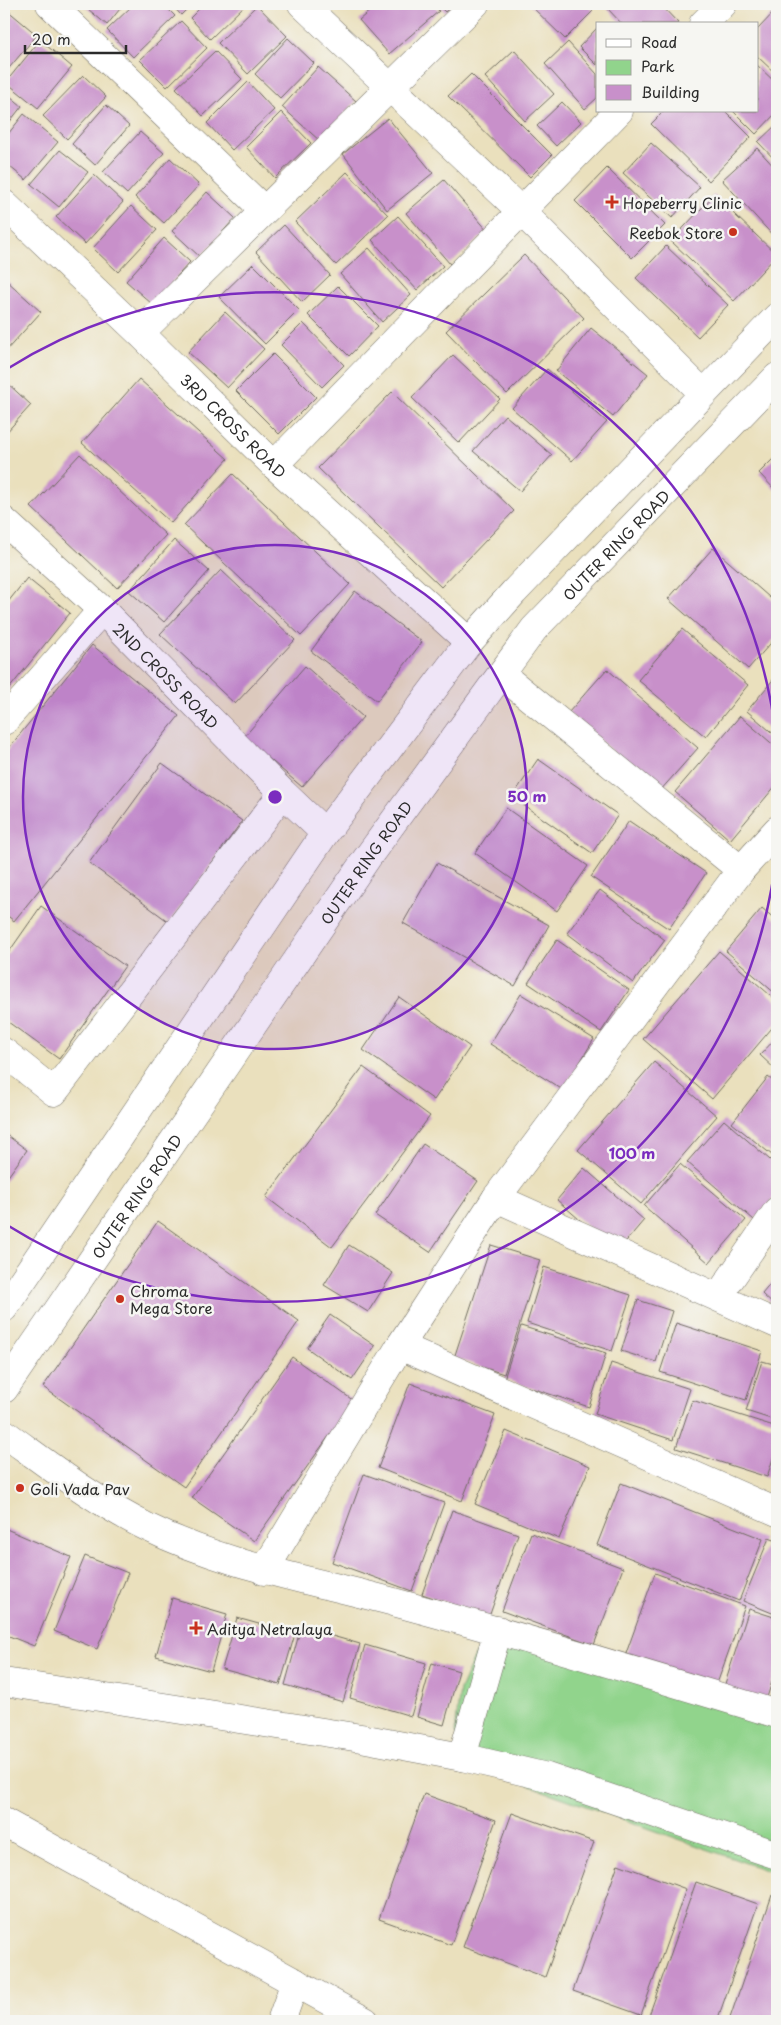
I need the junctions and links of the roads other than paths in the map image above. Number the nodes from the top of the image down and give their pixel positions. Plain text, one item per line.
1 (50, 4) edge
2 (302, 4) edge
3 (475, 4) edge
4 (723, 4) edge
5 (706, 22) edge
6 (389, 87) junction
7 (618, 112) edge
8 (4, 204) edge
9 (264, 210) junction
10 (522, 212) junction
11 (777, 317) edge
12 (140, 333) junction
13 (777, 377) edge
14 (703, 393) junction
15 (274, 465) junction
16 (4, 521) edge
17 (102, 610) junction
18 (469, 642) junction
19 (502, 675) junction
20 (4, 721) edge
21 (283, 793) junction
22 (777, 830) edge
23 (325, 833) junction
24 (741, 870) junction
25 (4, 1052) edge
26 (496, 1198) junction
27 (777, 1211) edge
28 (718, 1297) junction
29 (4, 1308) edge
30 (777, 1324) edge
31 (400, 1346) junction
32 (4, 1390) edge
33 (4, 1434) edge
34 (777, 1512) edge
35 (264, 1571) junction
36 (498, 1630) junction
37 (4, 1682) edge
38 (777, 1714) edge
39 (462, 1757) junction
40 (4, 1822) edge
41 (777, 1855) edge
42 (295, 1982) junction
43 (280, 2021) edge
44 (365, 2021) edge

1 - 9 main road
2 - 6 main road
3 - 6 main road
4 - 5 main road
6 - 9 main road
6 - 10 main road
7 - 10 main road
8 - 12 main road, 3RD CROSS ROAD
9 - 12 main road
10 - 14 main road
10 - 15 main road
11 - 14 main road
12 - 15 main road, 3RD CROSS ROAD
13 - 19 main road, OUTER RING ROAD
14 - 18 main road
15 - 18 main road, 3RD CROSS ROAD
16 - 17 main road, 2ND CROSS ROAD
17 - 20 main road
17 - 21 main road, 2ND CROSS ROAD
18 - 23 main road
19 - 24 main road
19 - 32 main road, OUTER RING ROAD
21 - 23 main road, 2ND CROSS ROAD
21 - 25 main road
22 - 24 main road
23 - 29 main road
24 - 26 main road
26 - 28 main road
26 - 31 main road
27 - 28 main road
28 - 30 main road
31 - 34 main road
31 - 35 main road
33 - 35 main road
35 - 36 main road
36 - 38 main road
36 - 39 main road
37 - 39 main road
39 - 41 main road
40 - 42 main road
42 - 43 main road
42 - 44 main road

